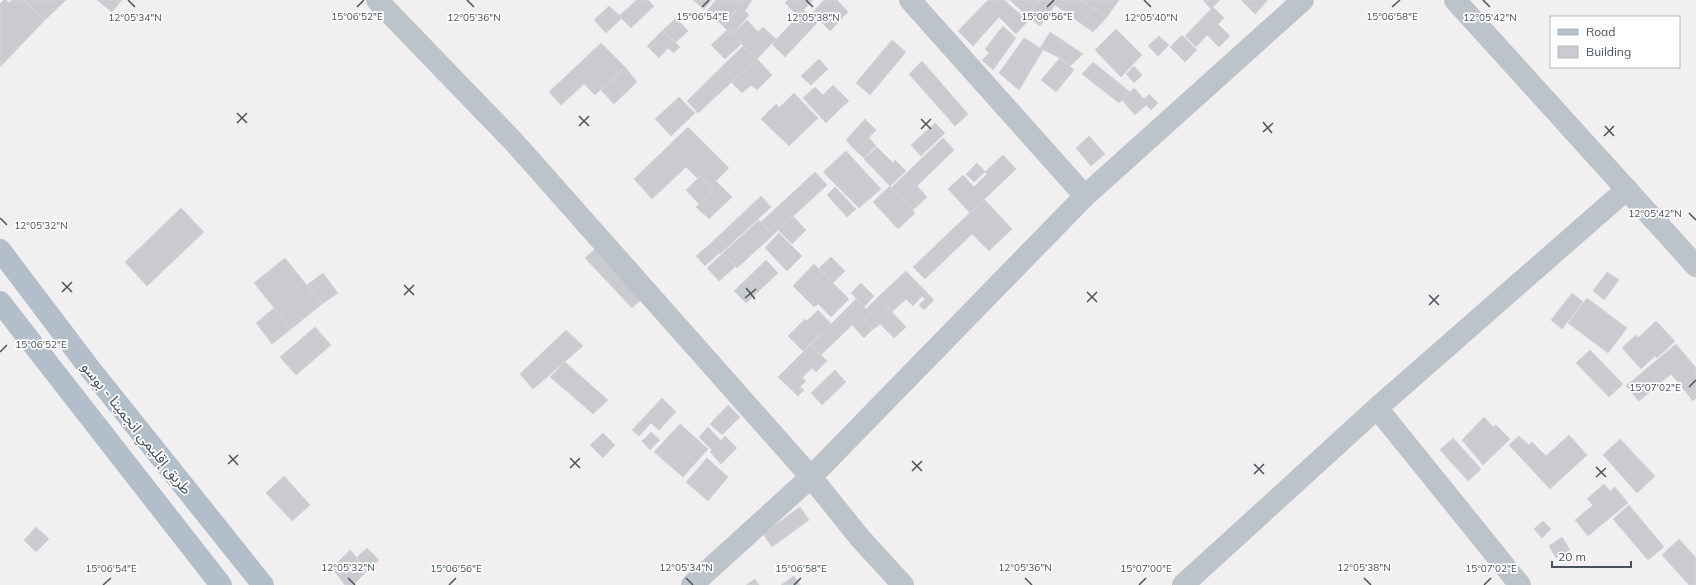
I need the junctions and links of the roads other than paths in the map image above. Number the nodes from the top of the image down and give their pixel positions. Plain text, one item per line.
1 (377, 0) edge
2 (910, 0) edge
3 (1303, 0) edge
4 (1455, 0) edge
5 (1626, 189) junction
6 (1085, 196) junction
7 (0, 250) edge
8 (1696, 266) edge
9 (0, 302) edge
10 (1377, 408) junction
11 (811, 477) junction
12 (220, 585) edge
13 (263, 585) edge
14 (692, 585) edge
15 (903, 585) edge
16 (1182, 585) edge
17 (1520, 585) edge

1 - 11 street
2 - 6 street
3 - 6 street
4 - 5 street
5 - 8 street
5 - 10 street
6 - 11 street
7 - 13 main road, طريق إقليمي انجمينا - بوسو
9 - 12 main road, طريق إقليمي انجمينا - بوسو
10 - 16 street
10 - 17 street
11 - 14 street
11 - 15 street

